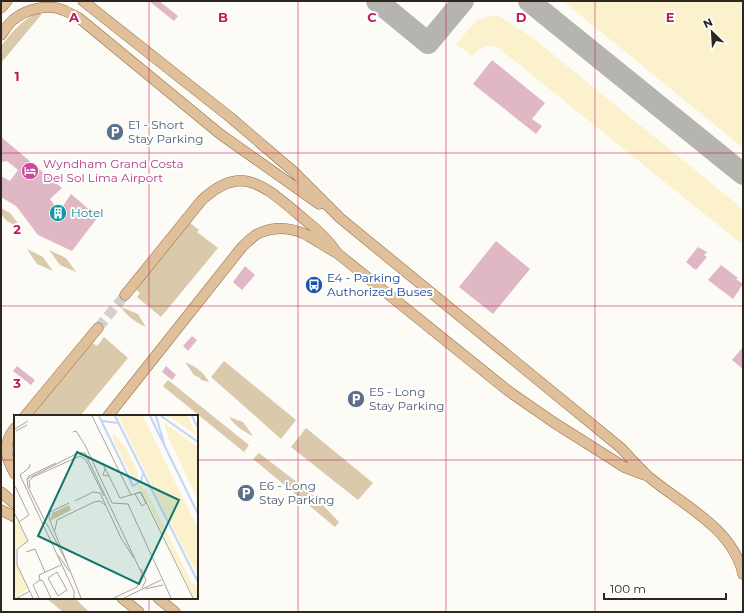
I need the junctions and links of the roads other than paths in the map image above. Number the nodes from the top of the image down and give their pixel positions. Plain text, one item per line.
1 (7, 1) edge
2 (83, 1) edge
3 (1, 8) edge
4 (1, 34) edge
5 (340, 218) junction
6 (337, 253) junction
7 (125, 295) tunnel mouth
8 (98, 328) tunnel mouth
9 (25, 415) edge
10 (109, 415) edge
11 (14, 429) edge
12 (14, 472) edge
13 (649, 477) junction
14 (1, 492) edge
15 (14, 503) edge
16 (1, 510) edge
17 (14, 516) edge
18 (743, 574) edge
19 (123, 599) edge
20 (159, 599) edge
21 (139, 612) edge
22 (175, 612) edge

1 - 3 main road
2 - 5 main road
4 - 5 main road
5 - 13 main road
6 - 7 main road
6 - 10 main road
6 - 13 main road
8 - 9 main road
11 - 12 main road
13 - 18 main road
14 - 15 main road
16 - 17 main road
19 - 21 main road
20 - 22 main road

